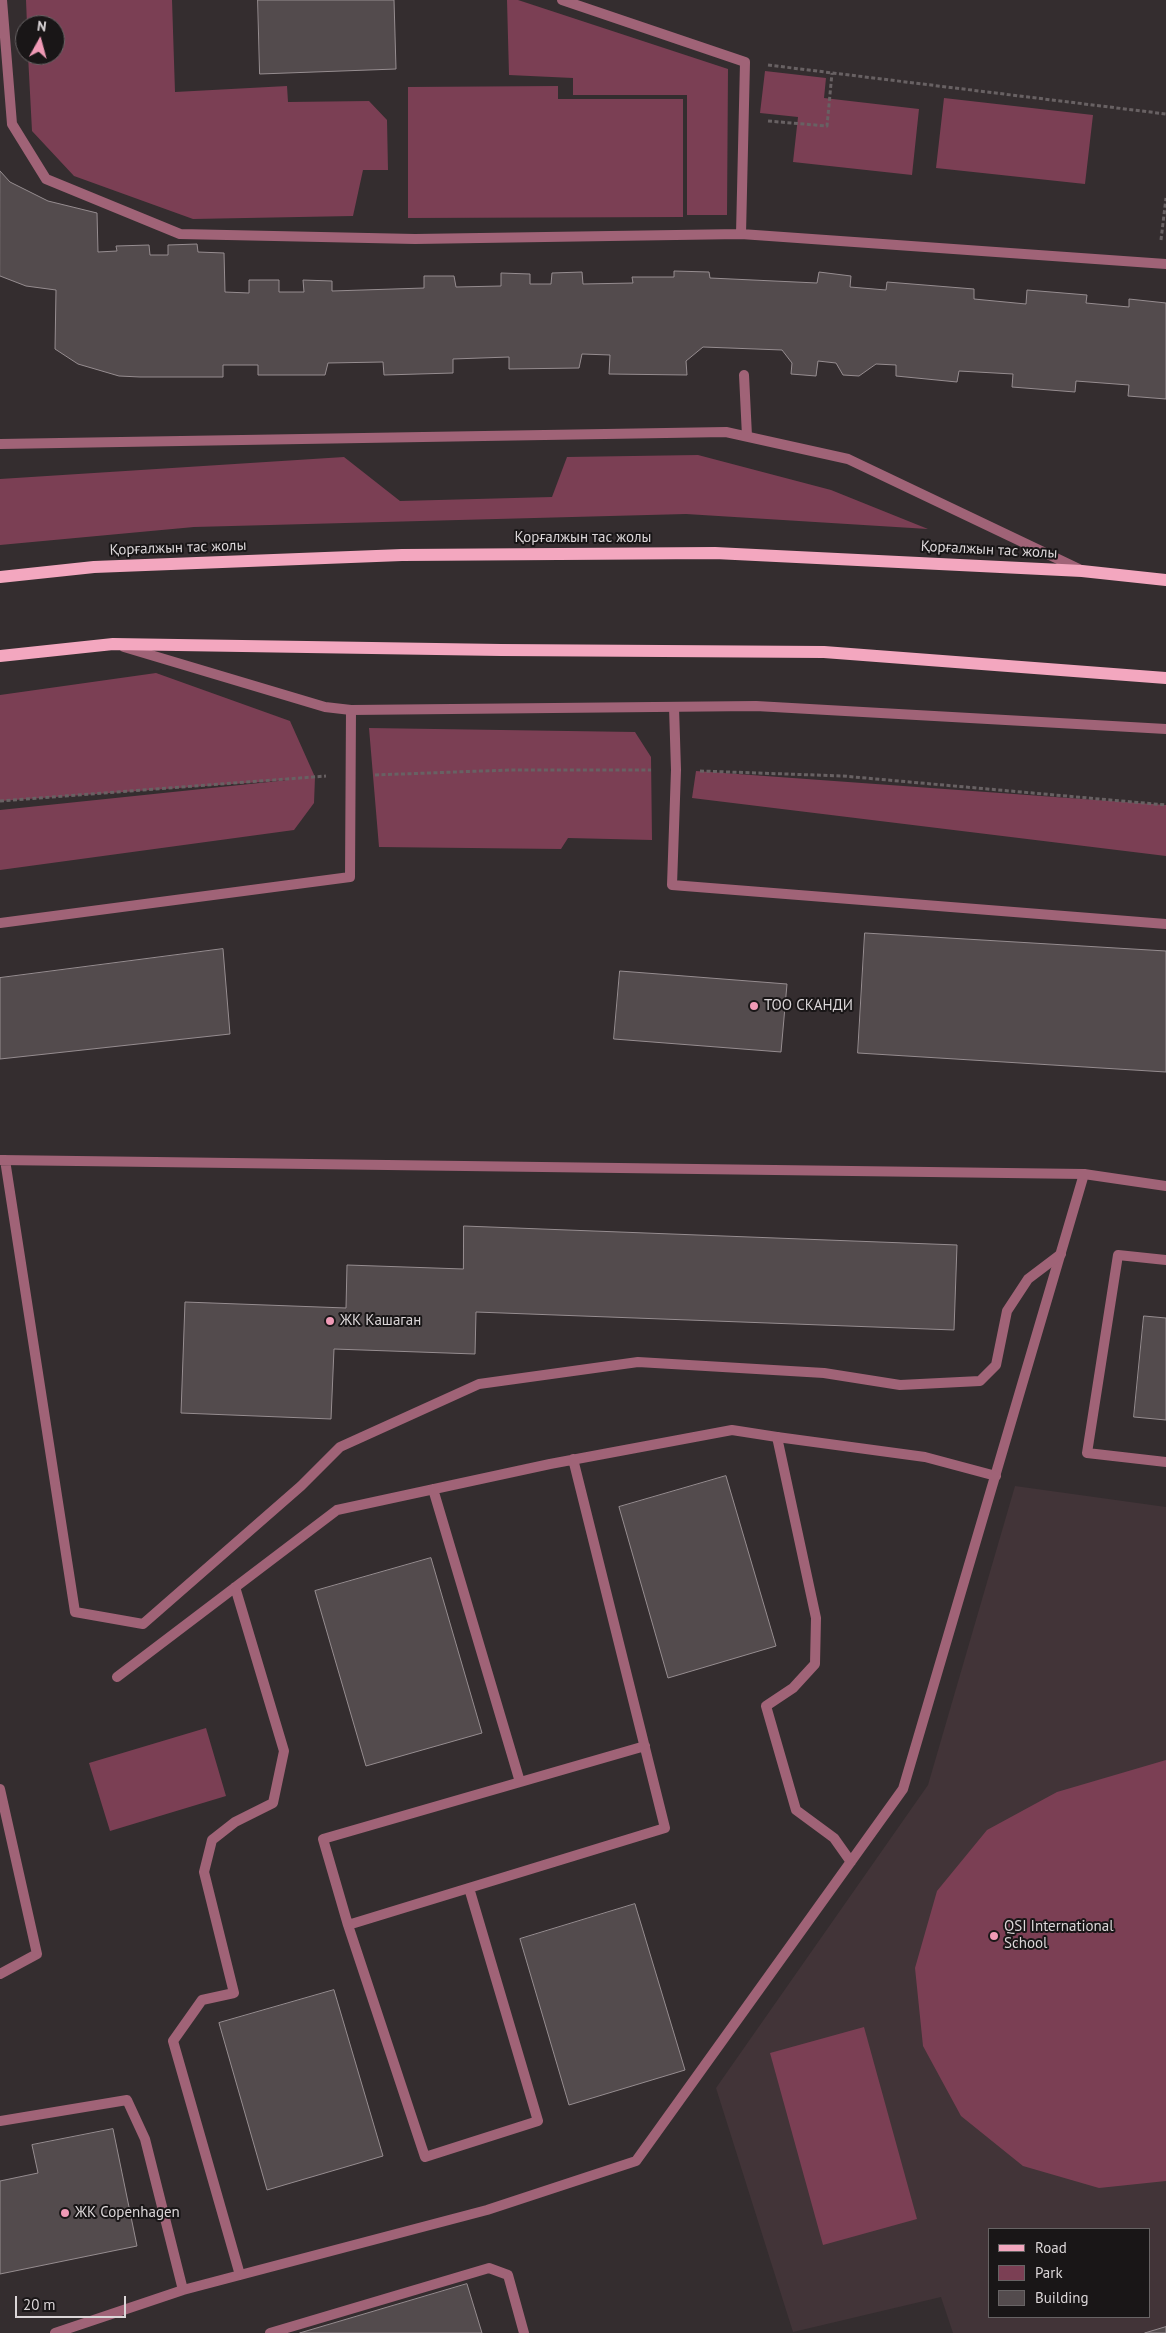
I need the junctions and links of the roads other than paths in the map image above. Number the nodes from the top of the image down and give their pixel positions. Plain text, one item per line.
1 (2, 0) edge
2 (562, 0) edge
3 (741, 234) junction
4 (1162, 264) edge
5 (744, 375) dead end
6 (747, 436) junction
7 (0, 444) edge
8 (1082, 571) junction
9 (0, 577) edge
10 (1166, 580) edge
11 (113, 644) junction
12 (0, 656) edge
13 (1166, 678) edge
14 (674, 707) junction
15 (351, 710) junction
16 (1166, 729) edge
17 (0, 923) edge
18 (1166, 924) edge
19 (2, 1160) edge
20 (1084, 1174) junction
21 (1166, 1186) edge
22 (1061, 1254) junction
23 (1166, 1260) edge
24 (777, 1436) junction
25 (573, 1459) junction
26 (1166, 1462) edge
27 (996, 1476) junction
28 (434, 1489) junction
29 (235, 1588) junction
30 (117, 1677) dead end
31 (645, 1746) junction
32 (520, 1782) junction
33 (0, 1789) edge
34 (851, 1862) junction
35 (468, 1888) junction
36 (348, 1925) junction
37 (0, 1974) edge
38 (0, 2121) edge
39 (240, 2275) junction
40 (184, 2290) junction
41 (55, 2333) edge
42 (270, 2333) edge
43 (524, 2333) edge

1 - 3 street
2 - 3 street
3 - 4 street
5 - 6 street
6 - 7 street
6 - 8 street
8 - 9 main road, Қорғалжын тас жолы
8 - 10 main road, Қорғалжын тас жолы
11 - 12 main road
11 - 13 main road
11 - 15 street
14 - 15 street
14 - 16 street
14 - 18 street
15 - 17 street
19 - 20 street
19 - 22 street
20 - 21 street
20 - 22 street
22 - 27 street
23 - 26 street
24 - 25 street
24 - 27 street
24 - 34 street
25 - 28 street
25 - 31 street
27 - 34 street
28 - 29 street
28 - 32 street
29 - 30 street
29 - 39 street
31 - 32 street
31 - 35 street
32 - 36 street
33 - 37 street
34 - 39 street
35 - 36 street
35 - 36 street
38 - 40 street
39 - 40 street
40 - 41 street
42 - 43 street

